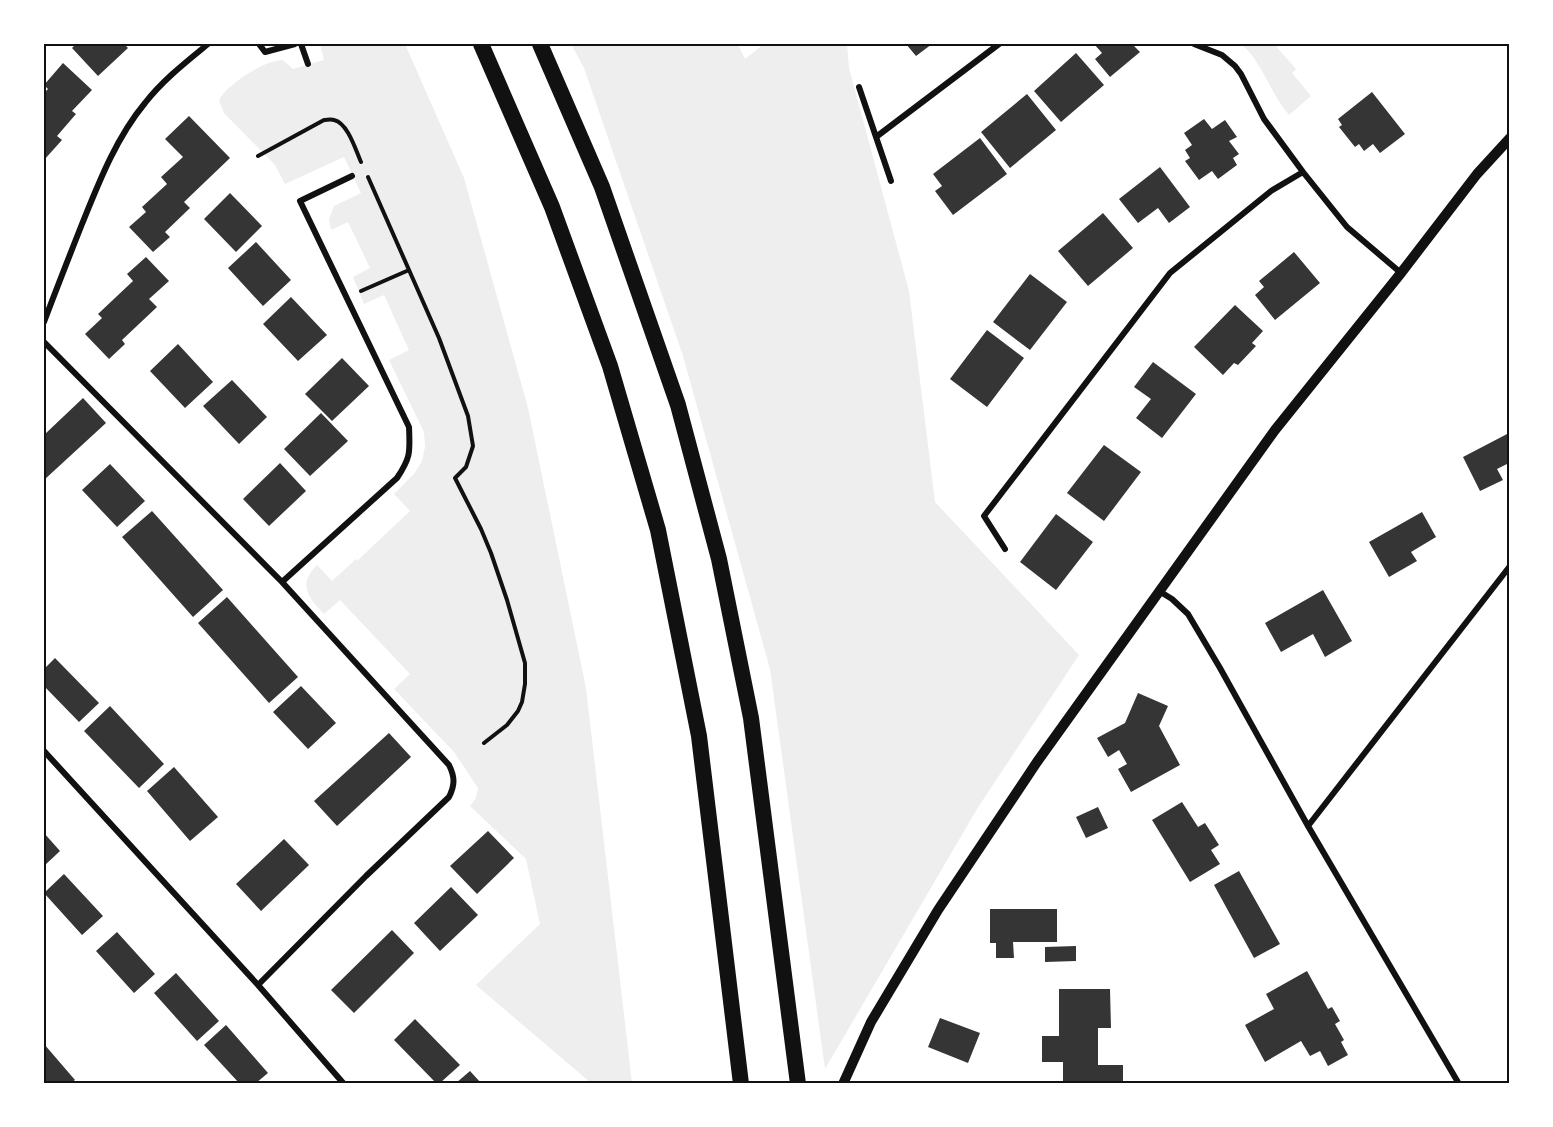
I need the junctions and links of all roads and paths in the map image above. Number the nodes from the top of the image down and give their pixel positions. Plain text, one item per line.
1 (208, 44) edge
2 (259, 44) edge
3 (295, 44) edge
4 (301, 44) edge
5 (481, 44) edge
6 (540, 44) edge
7 (999, 44) edge
8 (1194, 44) edge
9 (308, 64) dead end
10 (859, 87) dead end
11 (876, 137) junction
12 (1509, 138) edge
13 (258, 156) dead end
14 (1303, 172) junction
15 (352, 176) dead end
16 (891, 181) dead end
17 (409, 270) junction
18 (1401, 273) junction
19 (359, 292) dead end
20 (44, 322) edge
21 (44, 342) edge
22 (1005, 549) dead end
23 (1509, 566) edge
24 (282, 582) junction
25 (1159, 591) junction
26 (484, 743) dead end
27 (44, 751) edge
28 (1308, 826) junction
29 (258, 985) junction
30 (344, 1083) edge
31 (741, 1083) edge
32 (798, 1083) edge
33 (843, 1083) edge
34 (1459, 1083) edge

1 - 20 street
2 - 3 street
4 - 9 street
5 - 31 highway
6 - 32 highway
7 - 11 street
8 - 14 street
10 - 11 street
11 - 16 street
12 - 18 street
13 - 17 path
14 - 18 street
14 - 22 street
15 - 24 street
17 - 19 path
17 - 26 path
18 - 25 street
21 - 24 street
23 - 28 street
24 - 29 street
25 - 28 street
25 - 33 street
27 - 29 street
28 - 34 street
29 - 30 street

